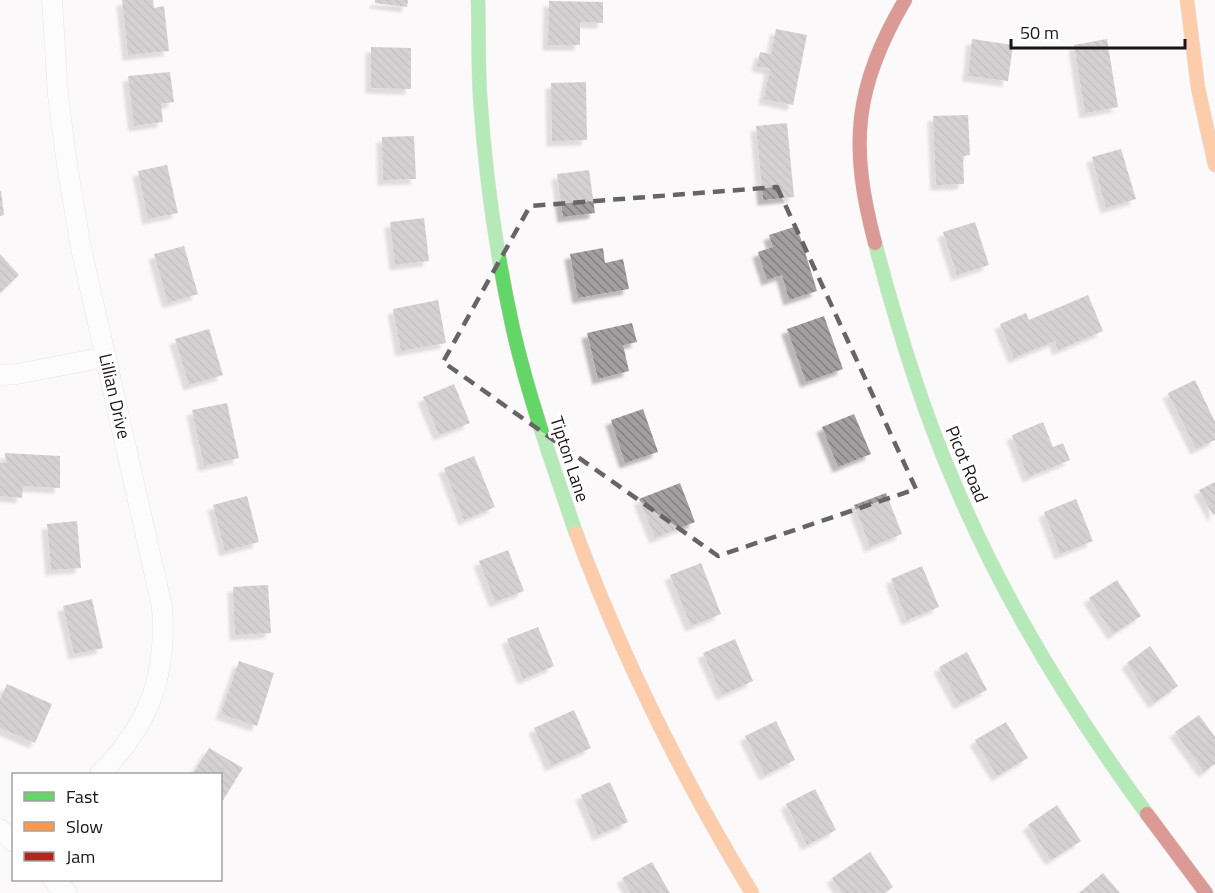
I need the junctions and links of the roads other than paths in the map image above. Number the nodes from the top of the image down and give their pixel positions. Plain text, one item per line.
1 (52, 0) edge
2 (478, 0) edge
3 (905, 0) edge
4 (1187, 0) edge
5 (1215, 165) edge
6 (106, 357) junction
7 (0, 375) edge
8 (101, 773) edge
9 (0, 829) edge
10 (12, 840) edge
11 (55, 881) edge
12 (67, 893) edge
13 (752, 893) edge
14 (1206, 893) edge

1 - 6 street, Lillian Drive
2 - 13 street, Tipton Lane
3 - 14 street, Picot Road
4 - 5 street
6 - 7 street
6 - 8 street, Lillian Drive
9 - 10 street
11 - 12 street

